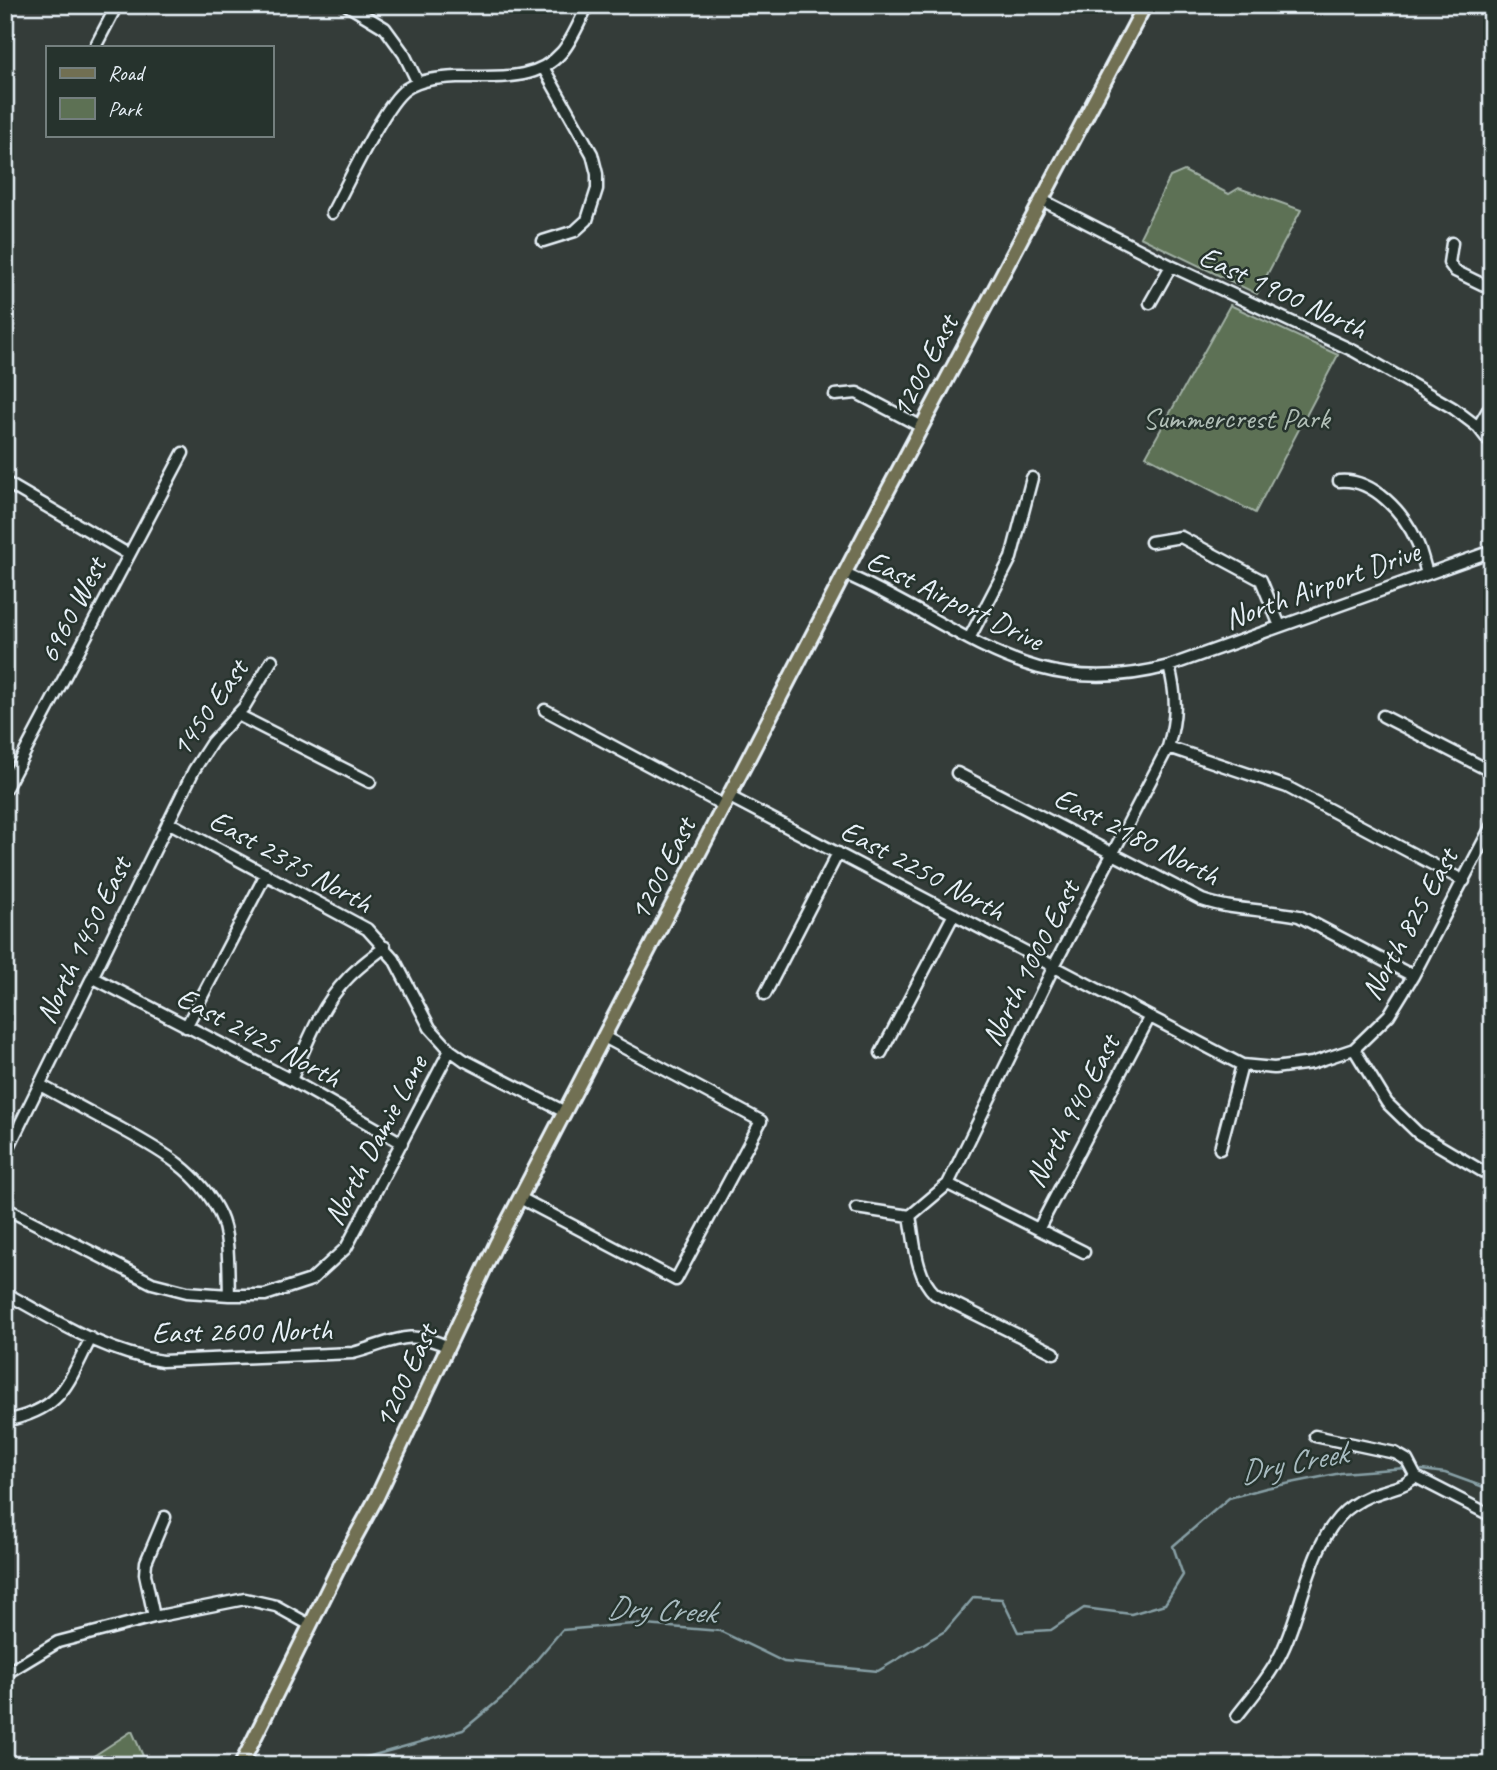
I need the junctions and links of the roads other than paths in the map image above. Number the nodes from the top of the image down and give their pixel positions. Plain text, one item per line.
1 (117, 5) edge
2 (347, 5) edge
3 (588, 5) edge
4 (1145, 5) edge
5 (96, 46) edge
6 (544, 69) junction
7 (418, 83) junction
8 (1042, 200) junction
9 (332, 213) dead end
10 (543, 241) dead end
11 (1452, 243) dead end
12 (1171, 266) junction
13 (1492, 289) edge
14 (1150, 303) dead end
15 (835, 396) dead end
16 (1492, 403) edge
17 (922, 427) junction
18 (1478, 427) junction
19 (1492, 445) edge
20 (183, 453) dead end
21 (1032, 478) dead end
22 (1339, 481) dead end
23 (5, 482) edge
24 (1151, 542) dead end
25 (1492, 551) edge
26 (128, 554) junction
27 (845, 574) junction
28 (1427, 574) junction
29 (1280, 626) junction
30 (969, 639) junction
31 (272, 660) dead end
32 (1169, 666) junction
33 (545, 710) dead end
34 (238, 715) junction
35 (1383, 716) dead end
36 (1168, 747) junction
37 (1492, 772) edge
38 (957, 773) dead end
39 (370, 782) dead end
40 (187, 784) joint
41 (5, 790) edge
42 (727, 801) junction
43 (168, 822) junction
44 (1492, 825) edge
45 (838, 853) junction
46 (1114, 853) junction
47 (266, 874) junction
48 (1464, 881) junction
49 (954, 914) junction
50 (385, 947) junction
51 (1054, 966) junction
52 (1413, 976) junction
53 (92, 977) junction
54 (765, 993) dead end
55 (1149, 1018) junction
56 (187, 1027) junction
57 (604, 1037) junction
58 (1354, 1049) junction
59 (450, 1050) junction
60 (881, 1053) dead end
61 (1242, 1065) junction
62 (291, 1080) junction
63 (40, 1085) junction
64 (565, 1112) junction
65 (402, 1143) junction
66 (1220, 1149) dead end
67 (5, 1155) edge
68 (1492, 1177) edge
69 (948, 1184) junction
70 (520, 1198) junction
71 (5, 1208) edge
72 (856, 1208) dead end
73 (909, 1216) junction
74 (1039, 1228) junction
75 (1084, 1252) dead end
76 (5, 1293) edge
77 (229, 1295) junction
78 (91, 1338) junction
79 (448, 1347) junction
80 (1054, 1353) dead end
81 (5, 1421) edge
82 (1315, 1436) dead end
83 (1416, 1477) junction
84 (1492, 1516) edge
85 (165, 1517) dead end
86 (154, 1617) junction
87 (310, 1625) junction
88 (5, 1674) edge
89 (1237, 1716) dead end
90 (241, 1765) edge

1 - 5 street
2 - 7 street
3 - 6 street
4 - 8 main road, 1200 East
6 - 7 street
6 - 10 street
7 - 9 street
8 - 12 street, East 1900 North
8 - 17 main road, 1200 East
11 - 13 street
12 - 14 street
12 - 18 street, East 1900 North
15 - 17 street
16 - 18 street
17 - 27 main road, 1200 East
18 - 19 street, East 1900 North
20 - 26 street, 6960 West
21 - 30 street
22 - 28 street
23 - 26 street
24 - 29 street
25 - 28 street, North Airport Drive
26 - 41 street, 6960 West
27 - 30 street, East Airport Drive
27 - 42 main road, 1200 East
28 - 29 street, North Airport Drive
29 - 32 street, North Airport Drive
30 - 32 street, East Airport Drive
31 - 34 street, 1450 East
32 - 36 street, North 1000 East
33 - 42 street, East 2250 North
34 - 39 street
34 - 40 street, 1450 East
35 - 37 street
36 - 46 street, North 1000 East
36 - 48 street
38 - 46 street, East 2180 North
40 - 43 street, North 1450 East
42 - 45 street, East 2250 North
42 - 57 main road, 1200 East
43 - 47 street, East 2375 North
43 - 53 street, North 1450 East
44 - 48 street, North 825 East
45 - 49 street, East 2250 North
45 - 54 street
46 - 51 street, North 1000 East
46 - 52 street, East 2180 North
47 - 50 street, East 2375 North
47 - 56 street
48 - 52 street, North 825 East
49 - 51 street, East 2250 North
49 - 60 street
50 - 59 street, East 2375 North
50 - 62 street
51 - 55 street, East 2250 North
51 - 69 street, North 1000 East
52 - 58 street, North 825 East
53 - 56 street, East 2425 North
53 - 63 street, North 1450 East
55 - 61 street, East 2250 North
55 - 74 street, North 940 East
56 - 62 street, East 2425 North
57 - 64 main road, 1200 East
57 - 70 street
58 - 61 street, North 825 East
58 - 68 street
59 - 64 street, East 2375 North
59 - 65 street, North Damie Lane
61 - 66 street
62 - 65 street, East 2425 North
63 - 67 street, North 1450 East
63 - 77 street
64 - 70 main road, 1200 East
65 - 77 street, North Damie Lane
69 - 73 street, North 1000 East
69 - 74 street
70 - 79 main road, 1200 East
71 - 77 street, North Damie Lane
72 - 73 street
73 - 80 street
74 - 75 street
76 - 78 street, East 2600 North
78 - 79 street, East 2600 North
78 - 81 street
79 - 87 main road, 1200 East
82 - 83 street
83 - 84 street
83 - 89 street
85 - 86 street
86 - 87 street
86 - 88 street
87 - 90 main road, 1200 East

